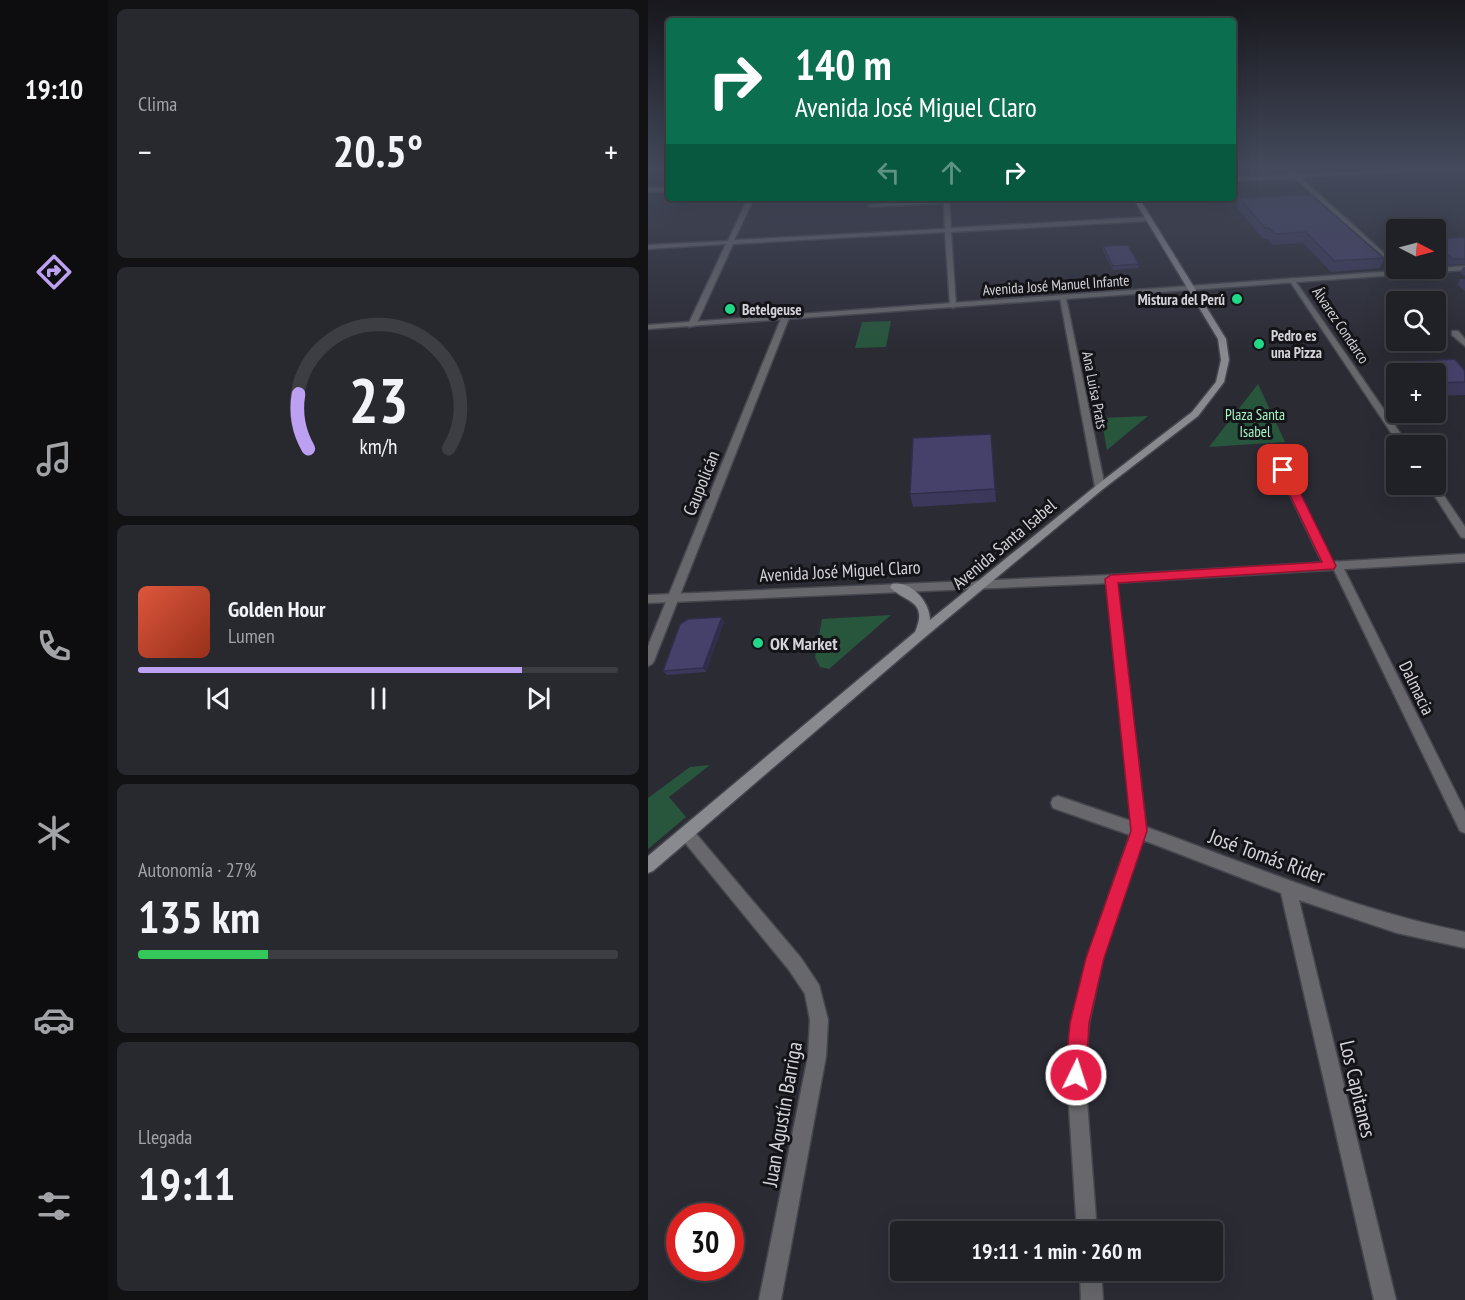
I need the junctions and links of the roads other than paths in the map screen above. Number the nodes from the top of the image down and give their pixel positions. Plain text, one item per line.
1 (738, 229) edge
2 (972, 229) edge
3 (1155, 229) edge
4 (1354, 229) edge
5 (948, 230) junction
6 (731, 243) junction
7 (648, 247) edge
8 (1386, 257) edge
9 (1446, 268) edge
10 (1465, 268) edge
11 (1386, 270) edge
12 (1292, 280) junction
13 (1193, 288) junction
14 (1063, 298) junction
15 (952, 306) junction
16 (785, 318) junction
17 (692, 325) junction
18 (648, 327) edge
19 (1455, 333) dead end
20 (1465, 344) edge
21 (1398, 435) edge
22 (1283, 470) dead end
23 (1100, 487) junction
24 (1438, 495) edge
25 (1465, 535) edge
26 (1465, 558) edge
27 (1333, 566) junction
28 (1111, 579) junction
29 (987, 582) junction
30 (896, 587) junction
31 (675, 597) junction
32 (648, 598) edge
33 (920, 635) junction
34 (648, 661) edge
35 (1058, 803) dead end
36 (1465, 826) edge
37 (1139, 831) junction
38 (687, 834) junction
39 (648, 866) edge
40 (1288, 888) junction
41 (1465, 940) edge
42 (1086, 1221) edge
43 (1090, 1281) edge
44 (770, 1300) edge
45 (1092, 1300) edge
46 (1385, 1300) edge

1 - 6 street
2 - 5 street
3 - 13 main road, Avenida Santa Isabel
4 - 8 street
5 - 6 street
5 - 15 street
6 - 7 street
6 - 17 street
9 - 10 street, Avenida José Manuel Infante
11 - 12 street, Avenida José Manuel Infante
12 - 13 street, Avenida José Manuel Infante
12 - 21 street, Álvarez Condarco
13 - 14 street, Avenida José Manuel Infante
13 - 23 main road, Avenida Santa Isabel
14 - 15 street, Avenida José Manuel Infante
14 - 23 street, Ana Luisa Prats
15 - 16 street, Avenida José Manuel Infante
16 - 17 street, Avenida José Manuel Infante
16 - 31 street, Caupolicán
17 - 18 street, Avenida José Manuel Infante
19 - 20 street
22 - 27 street, Dalmacia
23 - 29 main road, Avenida Santa Isabel
24 - 25 street
26 - 27 street, Avenida José Miguel Claro
27 - 28 street, Avenida José Miguel Claro
27 - 36 street, Dalmacia
28 - 29 street, Avenida José Miguel Claro
28 - 37 street
29 - 30 street, Avenida José Miguel Claro
29 - 33 main road, Avenida Santa Isabel
30 - 31 street, Avenida José Miguel Claro
30 - 33 main road
31 - 32 street, Avenida José Miguel Claro
31 - 34 street, Caupolicán
33 - 38 main road, Avenida Santa Isabel
35 - 37 street, José Tomás Rider
37 - 40 street, José Tomás Rider
37 - 42 street
38 - 39 main road, Avenida Santa Isabel
38 - 44 street, Juan Agustín Barriga
40 - 41 street, José Tomás Rider
40 - 46 street, Los Capitanes
43 - 45 street

